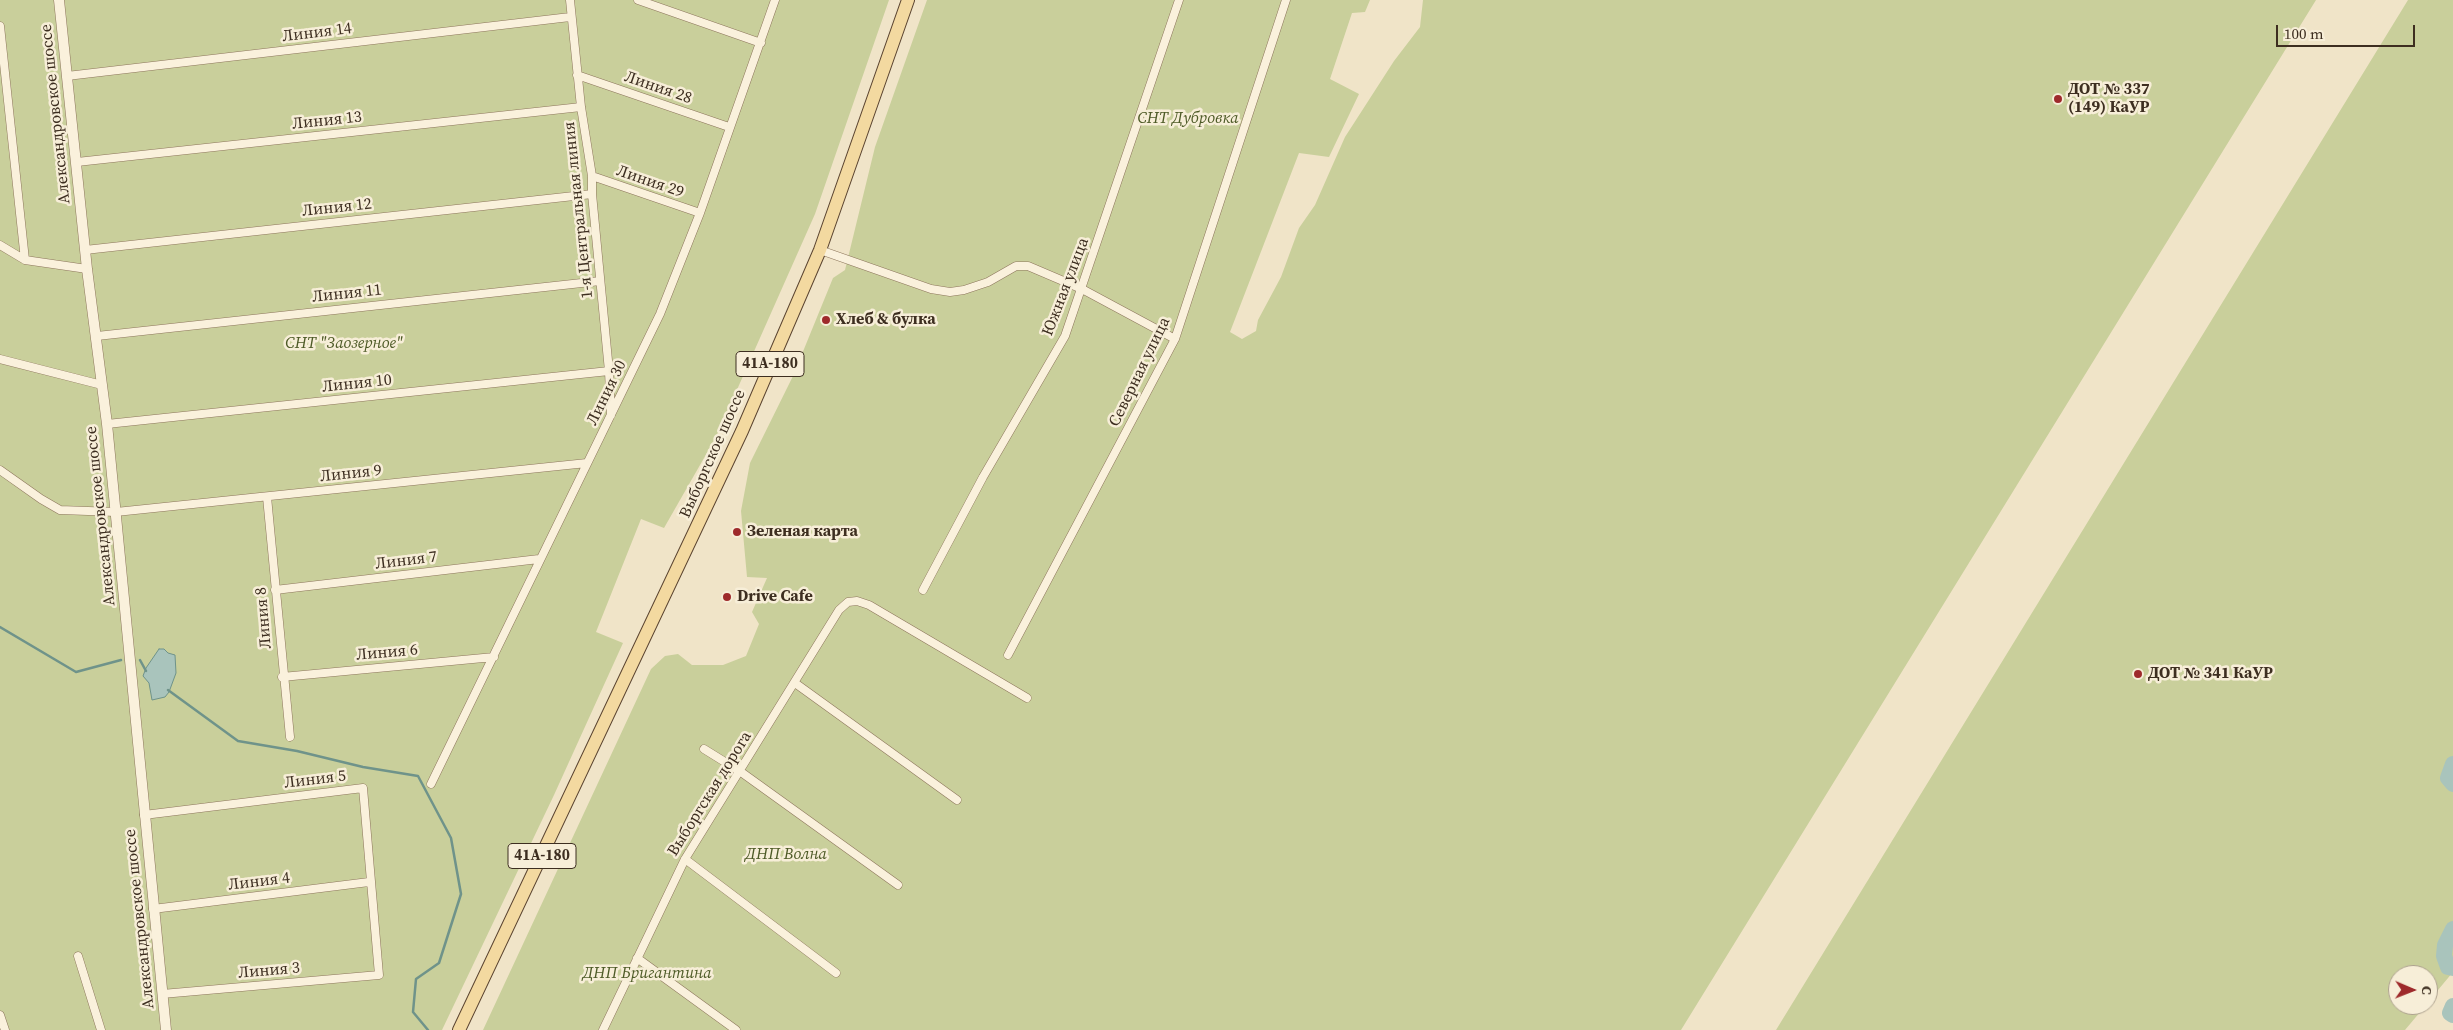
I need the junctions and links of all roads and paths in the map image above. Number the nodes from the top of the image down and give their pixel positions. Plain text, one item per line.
1 (59, 0) edge
2 (570, 0) edge
3 (638, 0) edge
4 (775, 0) edge
5 (908, 0) edge
6 (1179, 0) edge
7 (1286, 0) edge
8 (570, 17) junction
9 (0, 26) edge
10 (761, 43) junction
11 (578, 74) junction
12 (67, 76) junction
13 (581, 107) junction
14 (729, 127) junction
15 (77, 162) junction
16 (592, 176) junction
17 (592, 194) junction
18 (700, 213) junction
19 (0, 245) edge
20 (85, 250) junction
21 (820, 250) junction
22 (25, 260) junction
23 (87, 269) junction
24 (600, 281) junction
25 (1082, 289) junction
26 (97, 336) junction
27 (1175, 339) junction
28 (0, 359) edge
29 (610, 371) junction
30 (102, 386) junction
31 (610, 417) junction
32 (107, 424) junction
33 (587, 462) junction
34 (0, 470) edge
35 (266, 497) junction
36 (116, 512) junction
37 (539, 559) junction
38 (275, 590) junction
39 (923, 590) dead end
40 (1008, 655) dead end
41 (494, 657) junction
42 (282, 677) junction
43 (794, 683) junction
44 (1027, 698) dead end
45 (290, 737) dead end
46 (704, 749) dead end
47 (741, 772) junction
48 (431, 784) dead end
49 (957, 800) dead end
50 (144, 815) junction
51 (685, 859) junction
52 (369, 882) junction
53 (898, 885) dead end
54 (153, 908) junction
55 (78, 956) dead end
56 (637, 958) junction
57 (836, 973) dead end
58 (379, 975) joint
59 (162, 994) junction
60 (0, 1015) edge
61 (5, 1030) edge
62 (101, 1030) edge
63 (166, 1030) edge
64 (459, 1030) edge
65 (603, 1030) edge
66 (736, 1030) edge

1 - 12 street, Александровское шоссе
2 - 8 street, 1-я Центральная линия
3 - 10 street
4 - 10 street, Линия 30
5 - 21 main road, Выборгское шоссе / 41А-180
6 - 25 street, Южная улица
7 - 27 street, Северная улица
8 - 11 street, 1-я Центральная линия
8 - 12 street, Линия 14
9 - 22 street
10 - 14 street, Линия 30
11 - 13 street, 1-я Центральная линия
11 - 14 street, Линия 28
12 - 15 street, Александровское шоссе
13 - 15 street, Линия 13
13 - 16 street, 1-я Центральная линия
14 - 18 street, Линия 30
15 - 20 street, Александровское шоссе
16 - 17 street, 1-я Центральная линия
16 - 18 street, Линия 29
17 - 20 street, Линия 12
17 - 24 street, 1-я Центральная линия
18 - 31 street, Линия 30
19 - 22 street
20 - 23 street, Александровское шоссе
21 - 25 street
21 - 64 main road, Выборгское шоссе / 41А-180
22 - 23 street
23 - 26 street, Александровское шоссе
24 - 26 street, Линия 11
24 - 29 street, 1-я Центральная линия
25 - 27 street
25 - 39 street, Южная улица
26 - 30 street, Александровское шоссе
27 - 40 street, Северная улица
28 - 30 street
29 - 31 street, 1-я Центральная линия
29 - 32 street, Линия 10
30 - 32 street, Александровское шоссе
31 - 33 street, Линия 30
32 - 36 street, Александровское шоссе
33 - 35 street, Линия 9
33 - 37 street, Линия 30
34 - 36 street, Линия 9
35 - 36 street, Линия 9
35 - 38 street, Линия 8
36 - 50 street, Александровское шоссе
37 - 38 street, Линия 7
37 - 41 street, Линия 30
38 - 42 street, Линия 8
41 - 42 street, Линия 6
41 - 48 street, Линия 30
42 - 45 street, Линия 8
43 - 44 street, Выборгская дорога
43 - 47 street, Выборгская дорога
43 - 49 street
46 - 47 street
47 - 51 street, Выборгская дорога
47 - 53 street
50 - 52 street, Линия 5
50 - 54 street, Александровское шоссе
51 - 56 street, Выборгская дорога
51 - 57 street
52 - 54 street, Линия 4
52 - 58 street, Линия 5
54 - 59 street, Александровское шоссе
55 - 62 street
56 - 65 street, Выборгская дорога
56 - 66 street
58 - 59 street, Линия 3
59 - 63 street, Александровское шоссе
60 - 61 street

